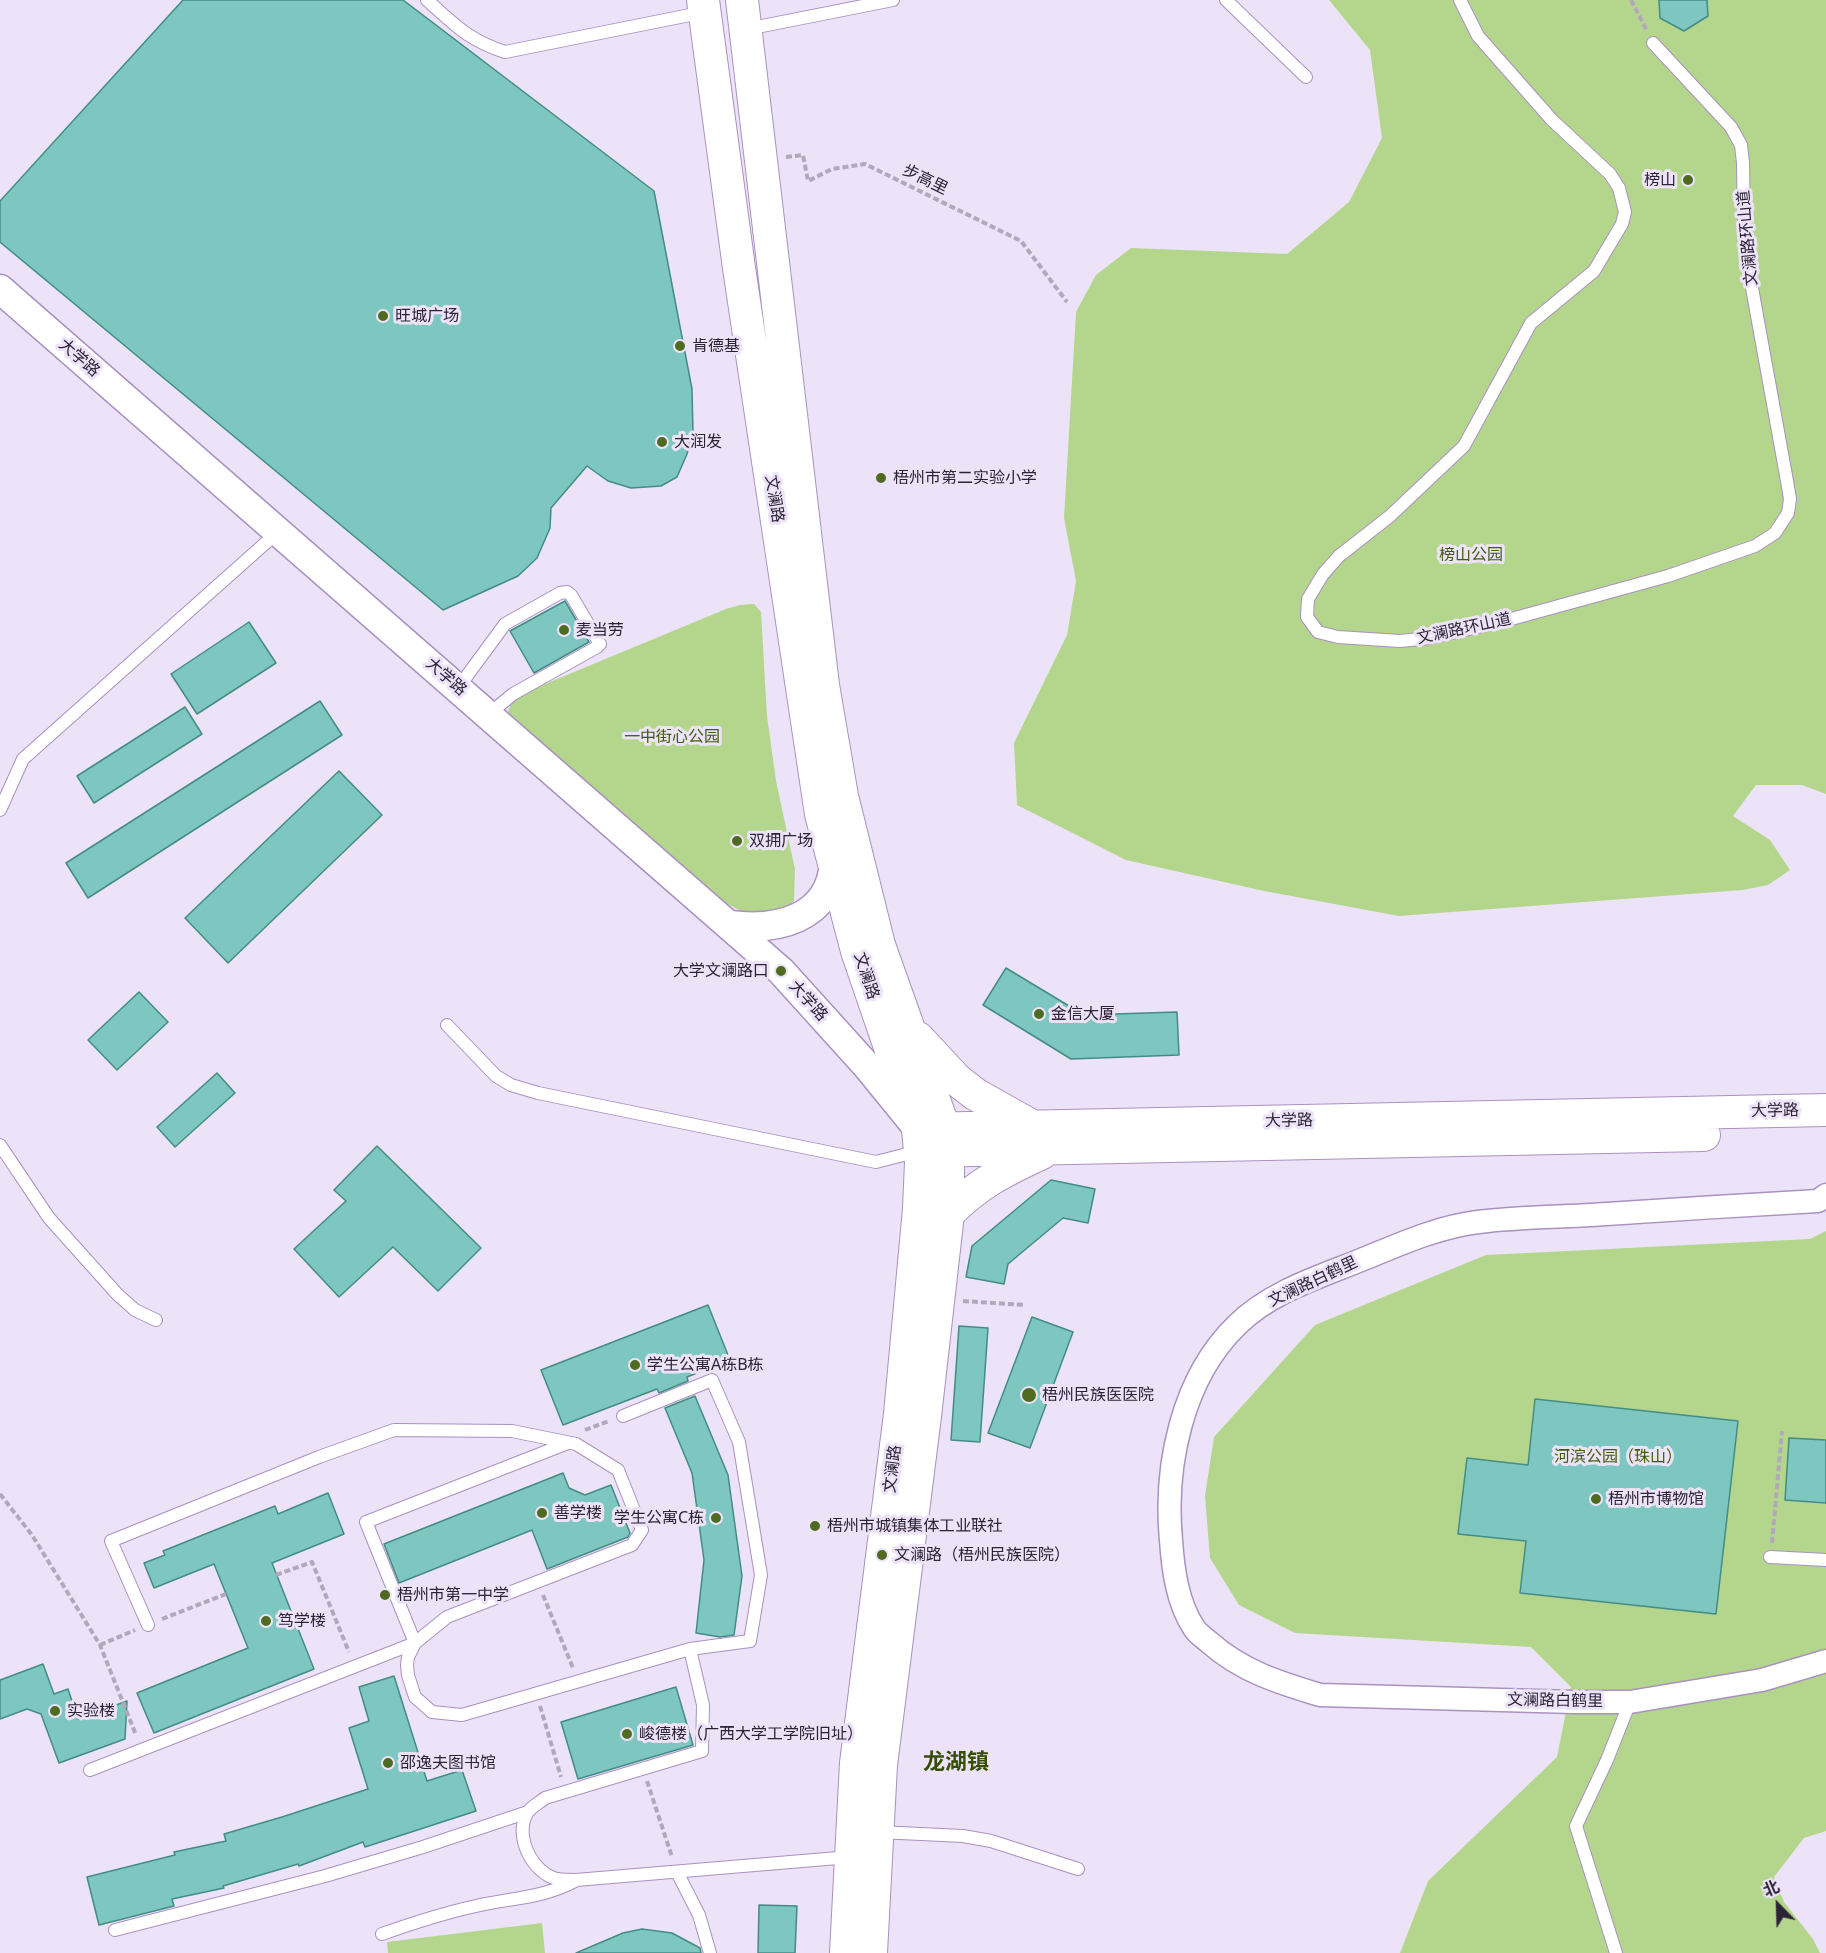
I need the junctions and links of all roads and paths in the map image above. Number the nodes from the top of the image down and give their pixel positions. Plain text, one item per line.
1 (427, 0) edge
2 (1227, 0) edge
3 (1460, 0) edge
4 (1631, 0) edge
5 (886, 1) edge
6 (704, 6) edge
7 (744, 15) edge
8 (1653, 43) joint
9 (1306, 77) dead end
10 (761, 160) junction
11 (0, 289) edge
12 (1067, 302) dead end
13 (279, 531) junction
14 (459, 688) junction
15 (489, 714) junction
16 (0, 810) edge
17 (834, 864) junction
18 (730, 925) junction
19 (447, 1025) dead end
20 (906, 1025) junction
21 (1826, 1110) edge
22 (1826, 1132) edge
23 (1043, 1137) junction
24 (932, 1140) junction
25 (0, 1145) edge
26 (1826, 1195) edge
27 (948, 1214) junction
28 (938, 1300) junction
29 (1025, 1305) dead end
30 (156, 1320) dead end
31 (623, 1416) joint
32 (1782, 1431) dead end
33 (564, 1441) junction
34 (0, 1494) edge
35 (1770, 1557) joint
36 (1826, 1560) edge
37 (276, 1575) dead end
38 (538, 1581) junction
39 (226, 1594) dead end
40 (148, 1625) junction
41 (415, 1643) junction
42 (100, 1645) junction
43 (690, 1649) junction
44 (1826, 1661) edge
45 (355, 1666) junction
46 (578, 1680) junction
47 (536, 1693) junction
48 (1630, 1702) junction
49 (141, 1750) junction
50 (643, 1768) junction
51 (90, 1770) dead end
52 (566, 1792) junction
53 (528, 1812) junction
54 (878, 1832) junction
55 (851, 1857) junction
56 (1078, 1869) dead end
57 (677, 1872) junction
58 (576, 1880) junction
59 (115, 1930) dead end
60 (382, 1934) dead end
61 (710, 1953) edge
62 (846, 1953) edge
63 (871, 1953) edge
64 (1616, 1953) edge

1 - 6 lane
2 - 9 lane
3 - 8 lane, 文澜路环山道
4 - 8 path
5 - 7 lane
6 - 17 main road, 文澜路
7 - 10 main road, 文澜路
10 - 12 path, 步高里
10 - 20 main road, 文澜路
11 - 13 street, 大学路
13 - 14 street, 大学路
13 - 16 lane
14 - 15 street, 大学路
14 - 15 lane
15 - 18 street, 大学路
17 - 18 street
17 - 24 main road, 文澜路
18 - 24 street, 大学路
19 - 24 lane
20 - 23 main road
20 - 24 main road, 文澜路
21 - 23 main road, 大学路
22 - 23 main road, 大学路
23 - 24 main road, 大学路
23 - 27 main road
24 - 27 main road, 文澜路
24 - 55 main road, 文澜路
25 - 30 lane
26 - 48 street, 文澜路白鹤里
27 - 28 main road, 文澜路
28 - 29 path
28 - 54 main road, 文澜路
31 - 33 path
31 - 43 lane
32 - 35 path
33 - 38 lane
33 - 40 lane
33 - 41 lane
34 - 42 path
35 - 36 lane
37 - 45 path
38 - 41 lane
38 - 46 path
39 - 40 path
40 - 42 path
41 - 45 lane
41 - 47 lane
42 - 49 path
43 - 46 lane
43 - 50 lane
44 - 48 street, 文澜路白鹤里
45 - 49 lane
46 - 47 lane
47 - 52 path
48 - 64 lane
49 - 51 lane
50 - 52 lane
50 - 57 path
52 - 53 lane
53 - 58 lane
53 - 59 lane
54 - 56 lane
54 - 63 main road, 文澜路
55 - 57 lane
55 - 62 main road, 文澜路
57 - 58 lane
57 - 61 lane
58 - 60 lane

